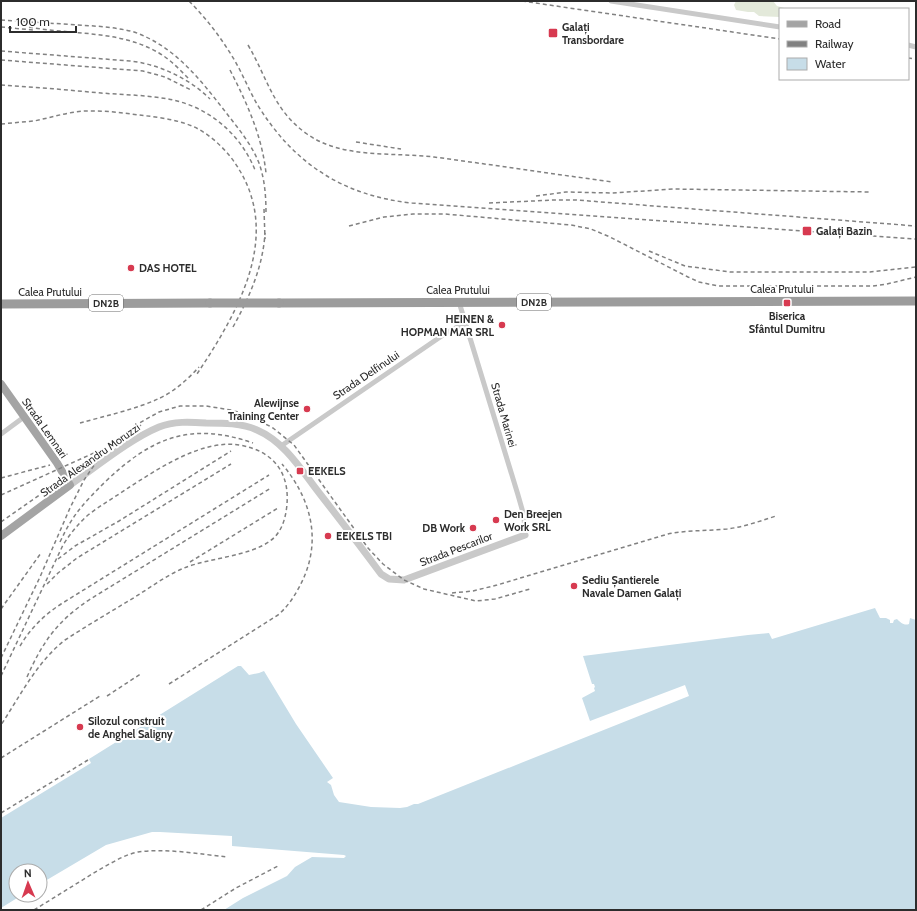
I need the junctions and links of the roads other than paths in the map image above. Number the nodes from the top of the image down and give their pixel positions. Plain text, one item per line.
1 (611, 1) edge
2 (779, 27) edge
3 (916, 301) edge
4 (459, 302) junction
5 (1, 304) edge
6 (464, 323) junction
7 (1, 384) edge
8 (24, 417) junction
9 (1, 434) edge
10 (281, 446) junction
11 (70, 485) junction
12 (525, 534) joint
13 (1, 536) edge
14 (393, 580) joint

1 - 2 street
3 - 4 highway, Calea Prutului / DN2B
4 - 5 highway, Calea Prutului / DN2B, bridge
4 - 6 street, Strada Marinei
6 - 10 street, Strada Delfinului
6 - 12 street, Strada Marinei
7 - 8 main road, Strada Lemnari
8 - 9 street
8 - 11 main road, Strada Lemnari
10 - 11 street, Strada Alexandru Moruzzi
10 - 14 street, Strada Alexandru Moruzzi
11 - 13 main road, Strada Alexandru Moruzzi
12 - 14 street, Strada Pescarilor

